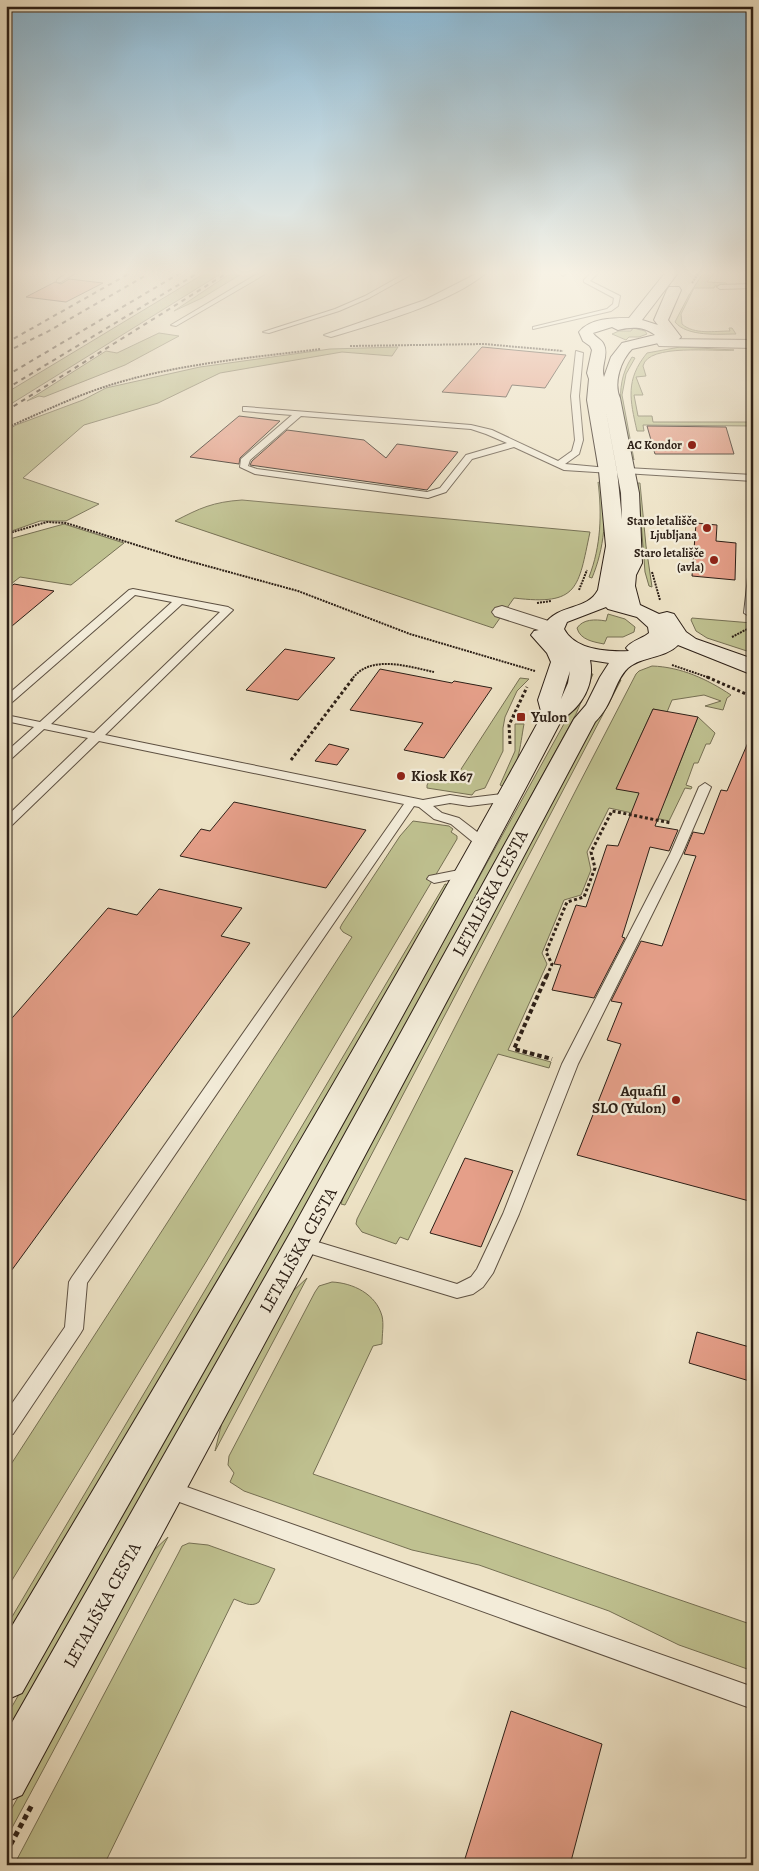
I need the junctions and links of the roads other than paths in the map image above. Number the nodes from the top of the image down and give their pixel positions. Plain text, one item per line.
1 (578, 360) edge
2 (597, 360) edge
3 (607, 360) edge
4 (618, 360) edge
5 (597, 378) junction
6 (246, 409) dead end
7 (299, 413) junction
8 (514, 444) junction
9 (558, 465) junction
10 (608, 471) junction
11 (627, 471) junction
12 (753, 478) edge
13 (612, 526) junction
14 (632, 564) junction
15 (753, 577) edge
16 (180, 601) junction
17 (578, 603) junction
18 (599, 603) junction
19 (633, 608) junction
20 (502, 612) dead end
21 (749, 613) road end
22 (546, 623) junction
23 (668, 636) junction
24 (574, 649) junction
25 (629, 656) junction
26 (753, 669) edge
27 (753, 675) edge
28 (753, 680) edge
29 (6, 702) edge
30 (554, 717) junction
31 (6, 718) edge
32 (41, 726) junction
33 (96, 736) junction
34 (6, 758) edge
35 (705, 787) dead end
36 (510, 797) junction
37 (417, 803) junction
38 (6, 824) edge
39 (477, 858) junction
40 (434, 879) dead end
41 (301, 1244) junction
42 (6, 1428) edge
43 (166, 1489) junction
44 (6, 1678) edge
45 (753, 1698) edge
46 (6, 1779) edge

1 - 9 lane
2 - 5 main road
3 - 5 main road
4 - 11 main road
5 - 10 main road
6 - 7 lane
7 - 8 lane
7 - 8 lane
8 - 9 lane
9 - 10 lane
10 - 13 main road
11 - 12 lane
11 - 14 main road
13 - 17 main road
13 - 18 main road
14 - 19 main road
14 - 23 main road
15 - 21 lane
16 - 29 lane
16 - 32 lane
16 - 33 lane
17 - 18 main road
17 - 22 main road
18 - 19 main road
18 - 22 main road
19 - 23 main road
20 - 22 main road
22 - 24 main road
22 - 30 main road, LETALIŠKA CESTA
23 - 25 main road, LETALIŠKA CESTA
23 - 25 main road, LETALIŠKA CESTA
23 - 26 main road
23 - 27 main road
24 - 25 main road
24 - 30 main road, LETALIŠKA CESTA
25 - 28 main road
25 - 30 main road, LETALIŠKA CESTA
30 - 36 main road, LETALIŠKA CESTA
30 - 41 main road, LETALIŠKA CESTA
31 - 32 lane
32 - 33 lane
32 - 34 lane
33 - 37 lane
33 - 38 lane
35 - 41 lane
36 - 37 lane
36 - 39 main road, LETALIŠKA CESTA
37 - 39 lane
37 - 42 lane
39 - 40 lane
39 - 44 main road, LETALIŠKA CESTA
41 - 43 main road, LETALIŠKA CESTA
43 - 45 lane
43 - 46 main road, LETALIŠKA CESTA

